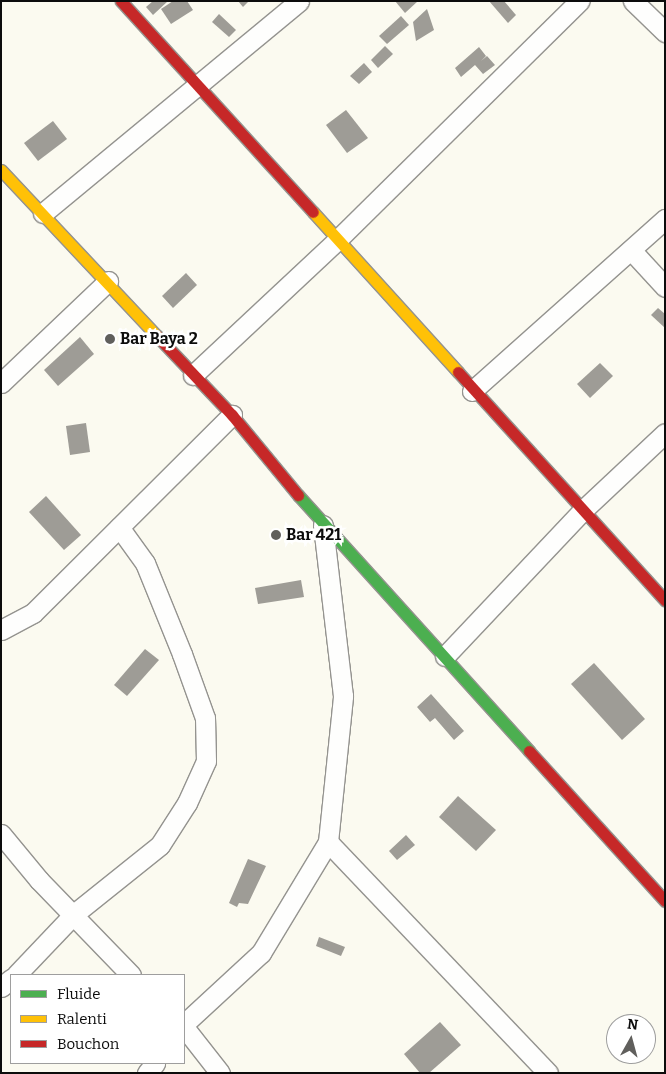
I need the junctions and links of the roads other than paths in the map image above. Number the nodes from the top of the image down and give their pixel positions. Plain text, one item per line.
1 (121, 1) edge
2 (299, 1) edge
3 (579, 1) edge
4 (633, 1) edge
5 (665, 32) edge
6 (196, 87) junction
7 (1, 170) edge
8 (43, 213) junction
9 (665, 219) edge
10 (336, 241) junction
11 (631, 250) junction
12 (108, 281) junction
13 (665, 287) edge
14 (193, 375) junction
15 (1, 383) edge
16 (472, 391) junction
17 (232, 415) junction
18 (665, 433) edge
19 (583, 510) junction
20 (323, 525) junction
21 (119, 527) junction
22 (665, 600) edge
23 (1, 630) edge
24 (445, 656) junction
25 (1, 834) edge
26 (328, 842) junction
27 (665, 901) edge
28 (74, 914) junction
29 (17, 974) edge
30 (130, 974) edge
31 (185, 1025) edge
32 (185, 1027) edge
33 (220, 1073) edge
34 (548, 1073) edge

1 - 6 street
2 - 6 street
3 - 10 street
4 - 5 street
6 - 8 street
6 - 10 street
7 - 8 street
8 - 12 street
9 - 11 street
10 - 14 street
10 - 16 street
11 - 13 street
11 - 16 street
12 - 14 street
12 - 15 street
14 - 17 street
16 - 19 street
17 - 20 street
17 - 21 street
18 - 19 street
19 - 22 street
19 - 24 street
20 - 24 street
20 - 26 street
21 - 23 street
21 - 28 street
24 - 27 street
25 - 28 street
26 - 31 street
26 - 34 street
28 - 29 street
28 - 30 street
32 - 33 street

